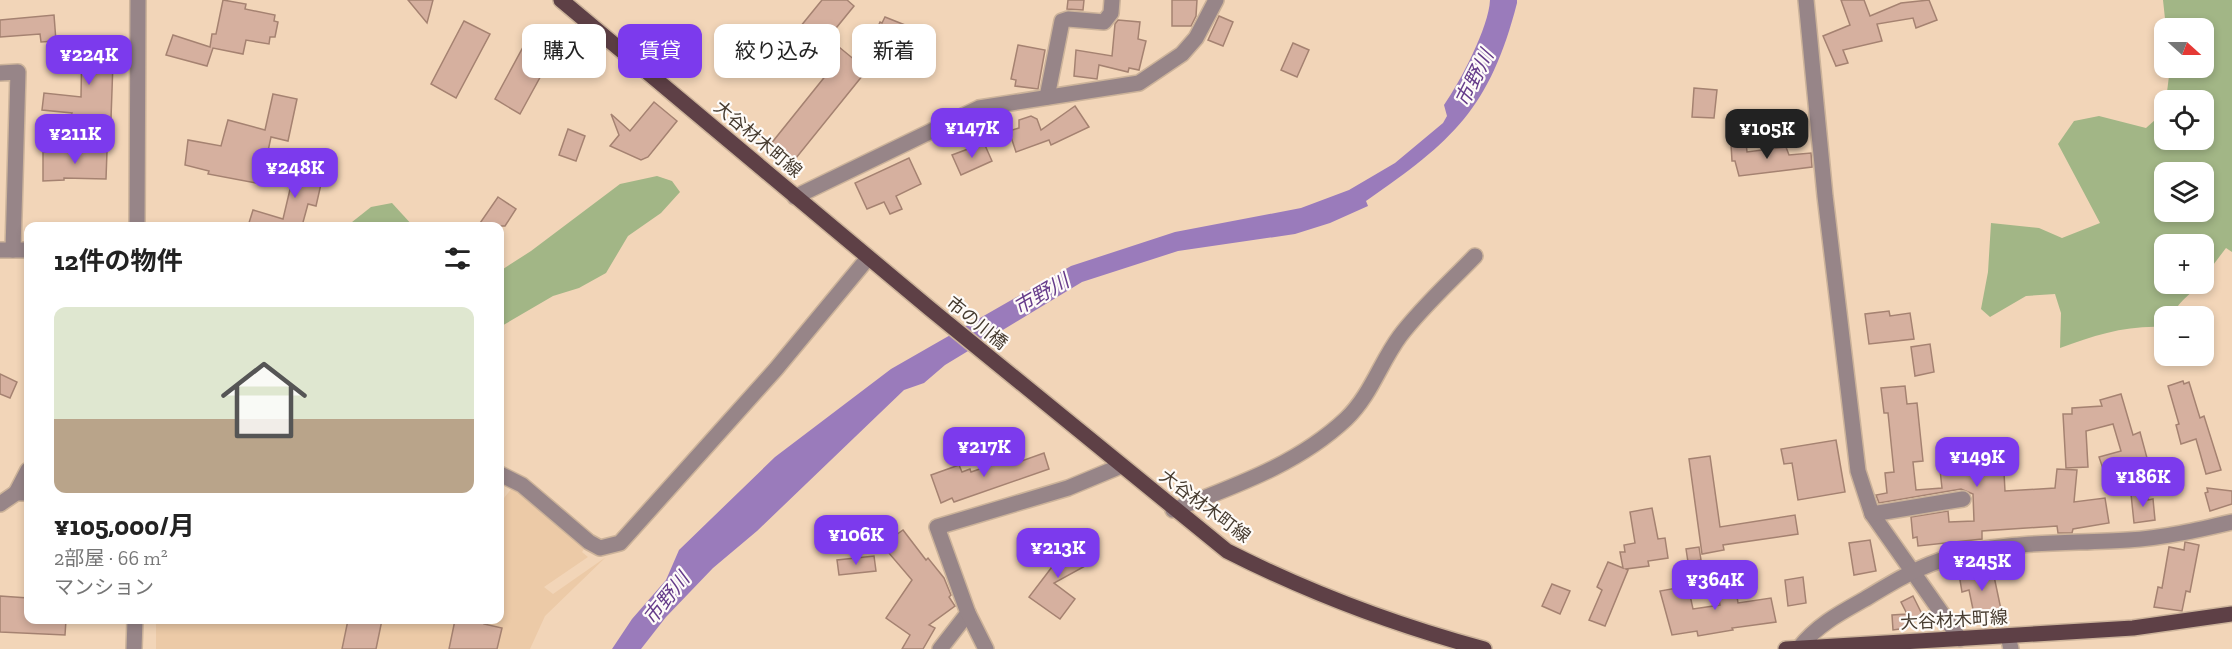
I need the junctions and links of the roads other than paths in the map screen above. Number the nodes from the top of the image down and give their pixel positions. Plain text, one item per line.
1 (138, 0) edge
2 (561, 0) edge
3 (1112, 0) edge
4 (1216, 0) edge
5 (1806, 0) edge
6 (0, 73) edge
7 (1047, 97) junction
8 (795, 197) junction
9 (137, 222) edge
10 (6, 250) edge
11 (24, 250) edge
12 (1475, 256) dead end
13 (868, 258) junction
14 (929, 308) joint
15 (1001, 368) joint
16 (1121, 466) junction
17 (504, 476) edge
18 (22, 493) edge
19 (1963, 499) dead end
20 (0, 504) edge
21 (1173, 510) junction
22 (1872, 514) junction
23 (2232, 522) edge
24 (1911, 572) junction
25 (968, 613) junction
26 (2232, 614) edge
27 (135, 624) edge
28 (1960, 639) junction
29 (2009, 643) edge
30 (1792, 648) edge
31 (134, 649) edge
32 (940, 649) edge
33 (986, 649) edge
34 (1484, 649) edge

1 - 9 street
2 - 8 main road, 大谷材木町線
3 - 7 street
4 - 7 street
5 - 22 street
6 - 10 street
7 - 8 street
8 - 13 main road, 大谷材木町線
10 - 11 street
12 - 21 street
13 - 14 main road, 大谷材木町線
13 - 17 street
14 - 15 main road, 市の川橋
15 - 16 main road, 大谷材木町線
16 - 21 main road, 大谷材木町線
16 - 25 street
18 - 20 street
19 - 22 street
21 - 34 main road, 大谷材木町線
22 - 24 street
23 - 24 street
24 - 28 street
24 - 30 street
25 - 32 street
25 - 33 street
26 - 29 main road, 大谷材木町線
27 - 31 street
28 - 29 main road, 大谷材木町線
28 - 30 main road, 大谷材木町線

